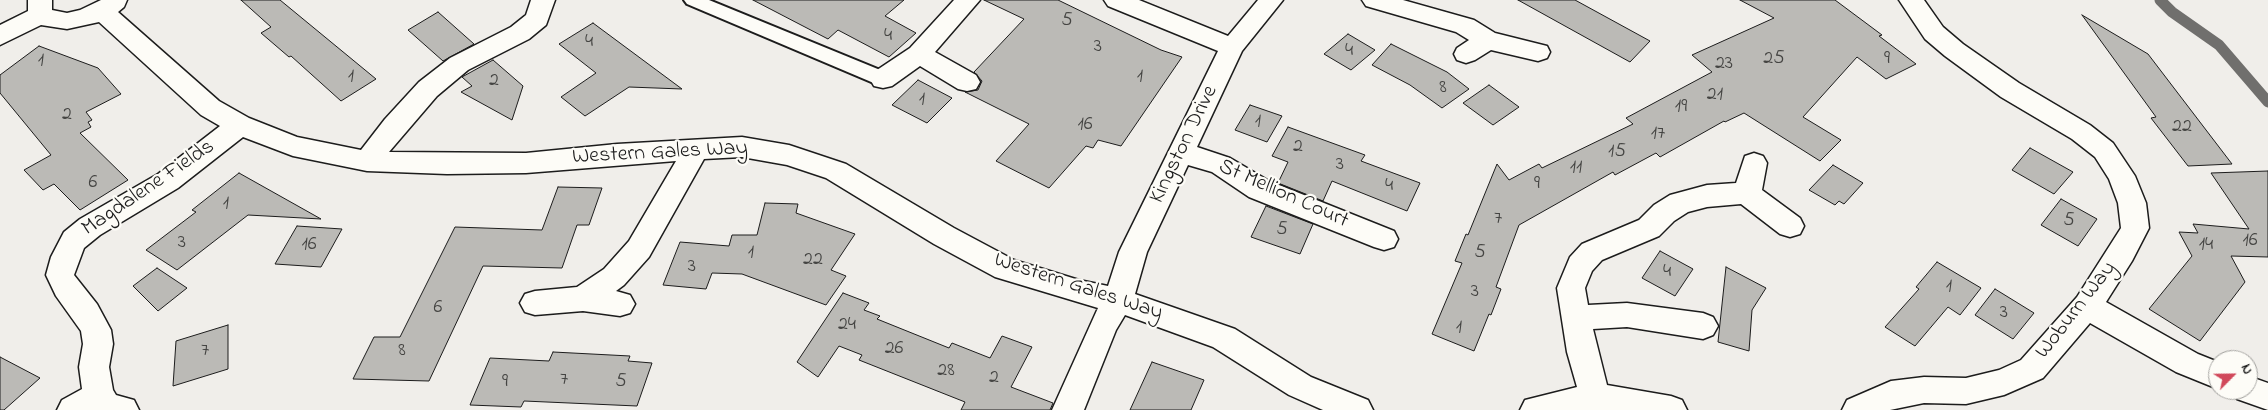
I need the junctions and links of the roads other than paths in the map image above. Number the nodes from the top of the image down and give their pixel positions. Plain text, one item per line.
1 (544, 0) edge
2 (693, 0) edge
3 (968, 0) edge
4 (1116, 0) edge
5 (1271, 0) edge
6 (1374, 0) edge
7 (1911, 0) edge
8 (109, 5) edge
9 (41, 7) edge
10 (0, 36) edge
11 (1488, 40) junction
12 (1232, 47) junction
13 (1538, 52) dead end
14 (919, 54) junction
15 (1466, 54) dead end
16 (883, 79) joint
17 (968, 82) dead end
18 (240, 125) junction
19 (696, 150) junction
20 (1182, 153) junction
21 (367, 161) junction
22 (1754, 162) dead end
23 (1747, 194) junction
24 (1790, 226) dead end
25 (1384, 239) dead end
26 (583, 299) junction
27 (1118, 300) junction
28 (535, 303) dead end
29 (620, 304) dead end
30 (2087, 306) junction
31 (1575, 318) junction
32 (1703, 326) dead end
33 (2208, 372) edge
34 (1595, 397) junction
35 (98, 406) edge
36 (1068, 410) edge
37 (1357, 410) edge
38 (1536, 410) edge
39 (1671, 410) edge
40 (1858, 410) edge

1 - 21 street
2 - 16 lane
3 - 14 street
4 - 12 street
5 - 12 street, Kingston Drive
6 - 11 street
7 - 30 street, Woburn Way
8 - 9 street, Western Gales Way
8 - 18 street, Western Gales Way
9 - 10 street
11 - 13 street
11 - 15 street
12 - 20 street, Kingston Drive
14 - 16 street
14 - 17 street
18 - 21 street, Western Gales Way
18 - 35 street, Magdalene Fields
19 - 21 street, Western Gales Way
19 - 26 street
19 - 27 street, Western Gales Way
20 - 25 street, St Mellion Court
20 - 27 street, Kingston Drive
22 - 23 street
23 - 24 street
23 - 31 street
26 - 28 street
26 - 29 street
27 - 36 street, Kingston Drive
27 - 37 street, Western Gales Way
30 - 33 street
30 - 40 street, Woburn Way
31 - 32 street
31 - 34 street
34 - 38 street
34 - 39 street

